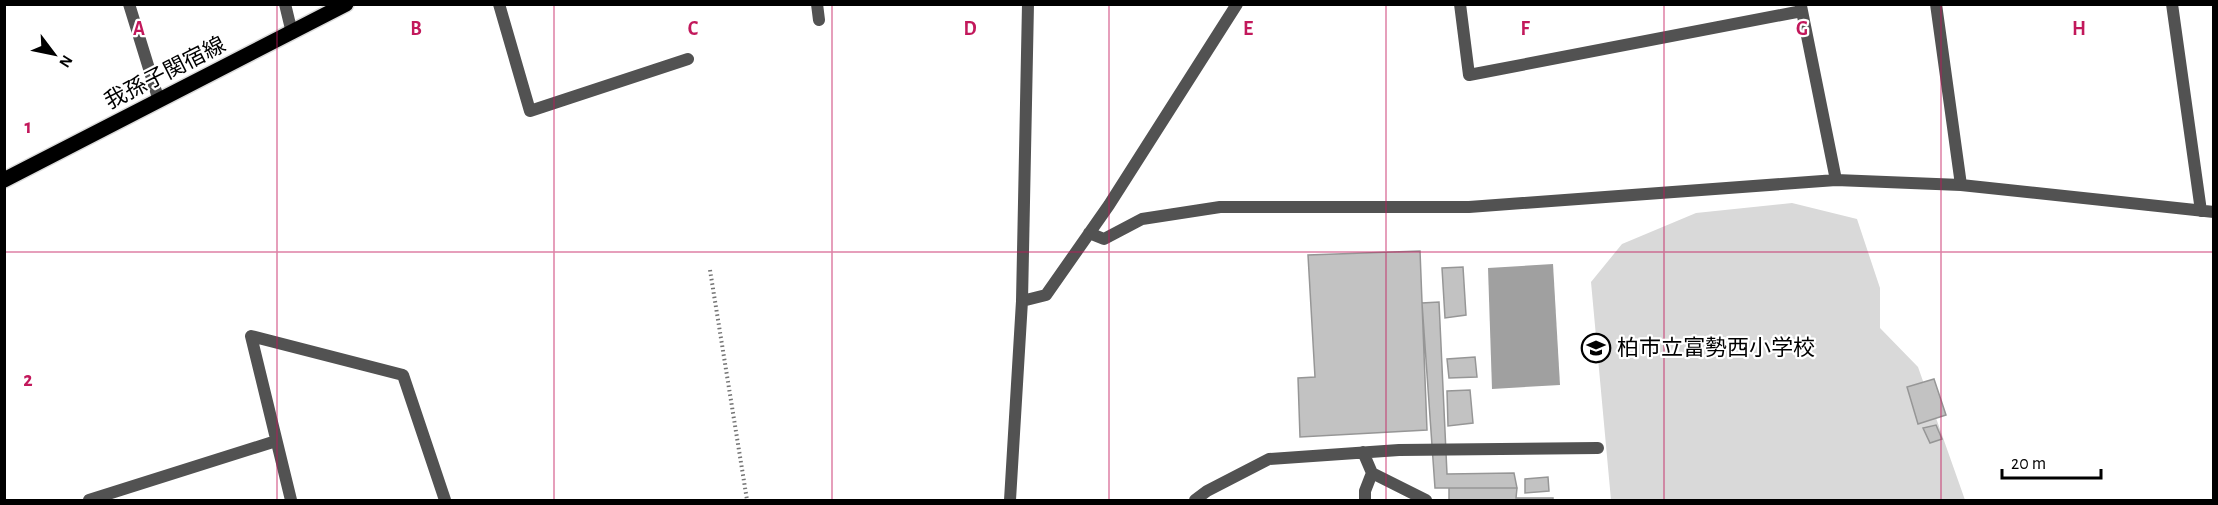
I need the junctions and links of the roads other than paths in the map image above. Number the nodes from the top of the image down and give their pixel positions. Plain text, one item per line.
1 (129, 4) edge
2 (285, 4) edge
3 (346, 4) edge
4 (499, 4) edge
5 (817, 4) edge
6 (1028, 4) edge
7 (1237, 4) edge
8 (1460, 4) edge
9 (1936, 4) edge
10 (2172, 4) edge
11 (1801, 8) edge
12 (819, 20) dead end
13 (292, 33) junction
14 (688, 59) dead end
15 (159, 101) junction
16 (4, 180) edge
17 (1836, 180) junction
18 (1961, 185) junction
19 (2207, 212) edge
20 (1089, 233) junction
21 (1022, 301) junction
22 (276, 441) junction
23 (1598, 448) dead end
24 (1363, 452) junction
25 (1372, 473) junction
26 (1207, 496) edge
27 (89, 501) edge
28 (291, 501) edge
29 (445, 501) edge
30 (1010, 501) edge
31 (1195, 501) edge
32 (1365, 501) edge
33 (1426, 501) edge

1 - 15 street
2 - 13 street
3 - 13 main road, 我孫子関宿線
4 - 14 street
5 - 12 street
6 - 21 street
7 - 20 street
8 - 11 street
9 - 18 street
10 - 19 street
11 - 17 street
13 - 15 main road, 我孫子関宿線
15 - 16 main road, 我孫子関宿線
17 - 18 street
17 - 20 street
18 - 19 street
20 - 21 street
21 - 30 street
22 - 27 street
22 - 28 street
22 - 29 street
23 - 24 street
24 - 25 street
24 - 26 street
25 - 32 street
25 - 33 street
26 - 31 street

